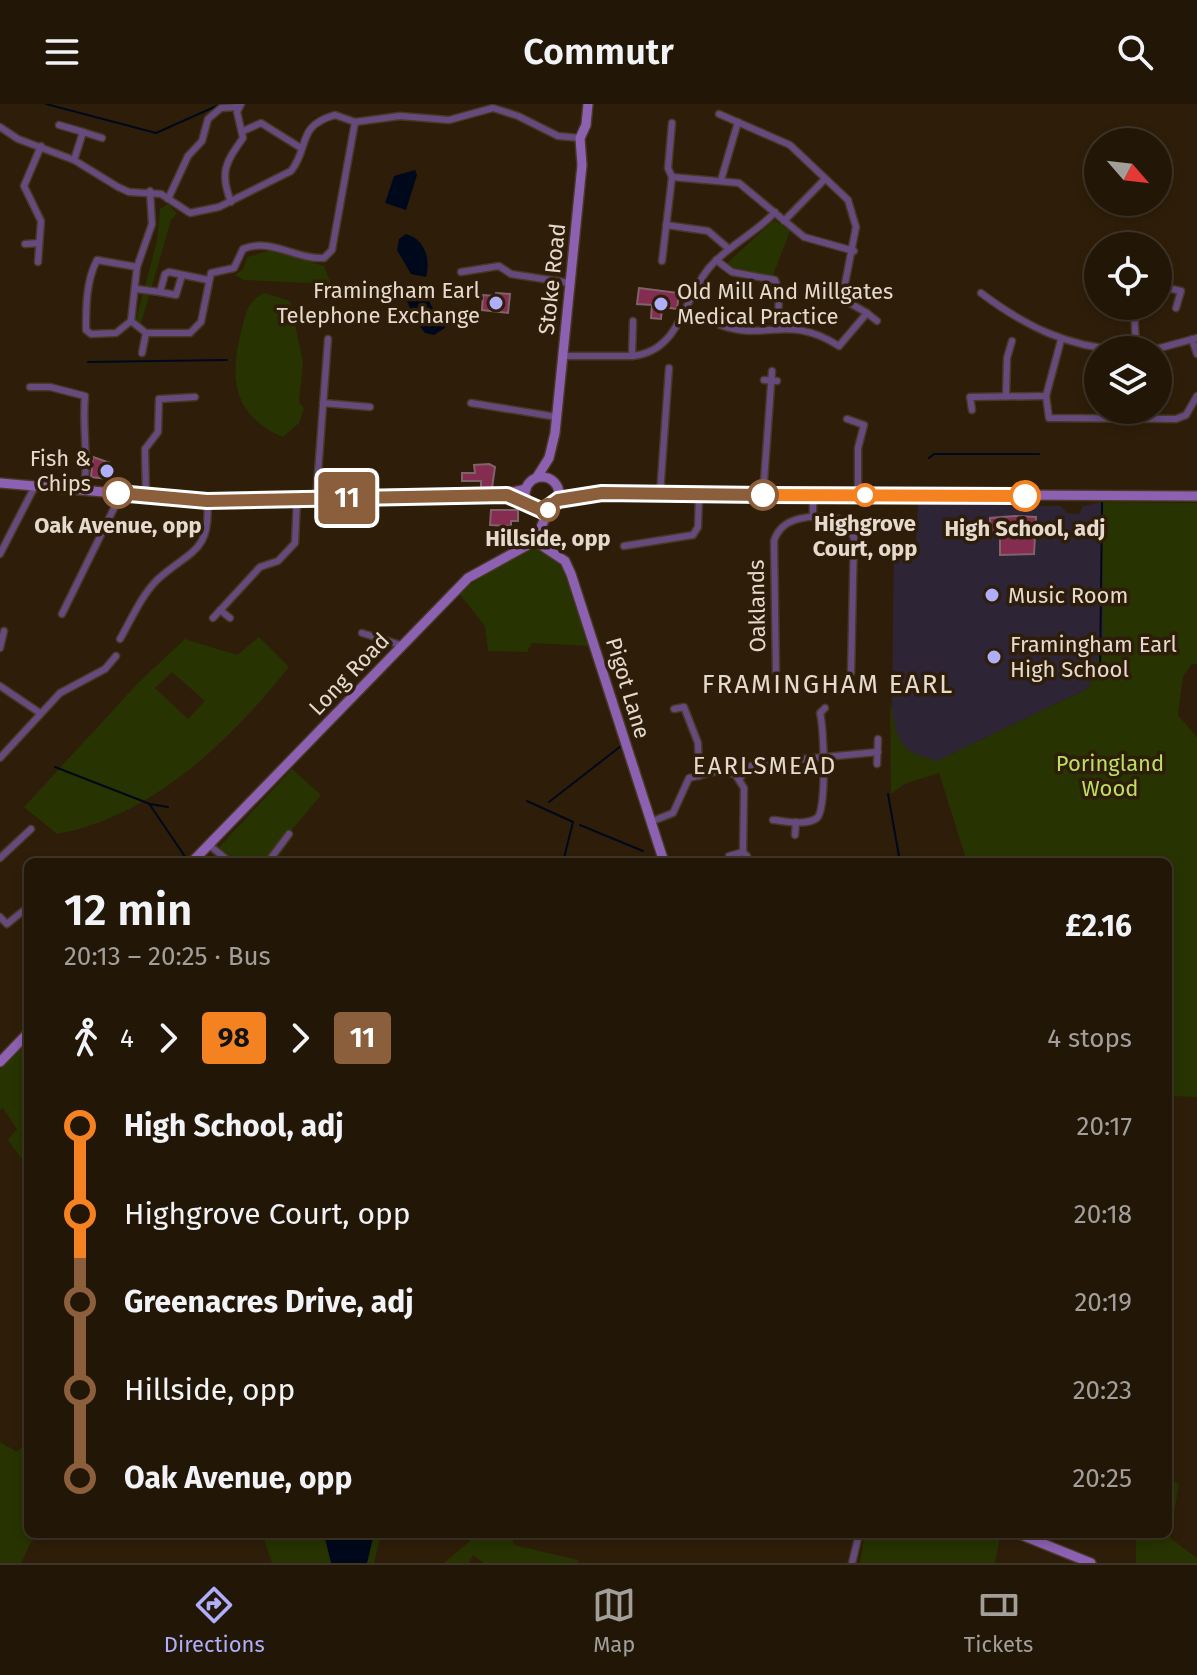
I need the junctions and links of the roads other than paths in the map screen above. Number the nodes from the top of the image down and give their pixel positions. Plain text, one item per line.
1 (334, 104) edge
2 (588, 104) edge
3 (239, 105) edge
4 (719, 114) dead end
5 (335, 115) junction
6 (355, 122) junction
7 (738, 122) junction
8 (672, 123) dead end
9 (59, 125) dead end
10 (0, 127) edge
11 (243, 131) junction
12 (83, 132) junction
13 (102, 138) dead end
14 (580, 138) junction
15 (41, 146) junction
16 (301, 148) junction
17 (74, 160) junction
18 (672, 177) junction
19 (721, 180) junction
20 (824, 180) junction
21 (150, 191) junction
22 (168, 199) junction
23 (231, 202) junction
24 (775, 212) junction
25 (784, 221) junction
26 (666, 225) junction
27 (39, 243) junction
28 (25, 244) dead end
29 (729, 249) junction
30 (854, 251) junction
31 (716, 260) junction
32 (662, 261) dead end
33 (38, 262) dead end
34 (137, 267) junction
35 (461, 272) dead end
36 (182, 275) junction
37 (208, 280) junction
38 (570, 283) junction
39 (136, 289) junction
40 (1172, 289) edge
41 (160, 292) junction
42 (981, 293) dead end
43 (1176, 308) dead end
44 (867, 313) junction
45 (131, 321) junction
46 (633, 321) dead end
47 (877, 321) dead end
48 (720, 325) dead end
49 (778, 327) junction
50 (146, 333) junction
51 (1195, 338) edge
52 (328, 339) dead end
53 (1061, 340) junction
54 (1012, 341) dead end
55 (1172, 342) edge
56 (1084, 344) edge
57 (142, 353) dead end
58 (1197, 354) edge
59 (563, 356) junction
60 (632, 356) junction
61 (669, 368) dead end
62 (772, 371) dead end
63 (30, 387) dead end
64 (965, 387) dead end
65 (1006, 396) junction
66 (1046, 396) junction
67 (1197, 396) edge
68 (195, 397) dead end
69 (970, 397) junction
70 (323, 403) junction
71 (471, 403) dead end
72 (370, 407) dead end
73 (972, 410) dead end
74 (557, 417) junction
75 (847, 419) dead end
76 (864, 425) junction
77 (872, 426) dead end
78 (549, 458) junction
79 (537, 477) junction
80 (553, 482) junction
81 (0, 483) edge
82 (34, 488) junction
83 (526, 489) junction
84 (84, 491) junction
85 (121, 494) junction
86 (590, 494) junction
87 (660, 494) junction
88 (507, 495) junction
89 (699, 495) junction
90 (763, 495) junction
91 (813, 495) junction
92 (858, 495) junction
93 (146, 496) junction
94 (1197, 496) edge
95 (297, 499) junction
96 (316, 499) junction
97 (558, 500) junction
98 (207, 501) junction
99 (530, 504) junction
100 (549, 509) junction
101 (813, 517) junction
102 (540, 527) junction
103 (535, 541) junction
104 (635, 544) junction
105 (624, 546) dead end
106 (0, 554) edge
107 (636, 554) dead end
108 (220, 610) junction
109 (62, 614) dead end
110 (213, 618) dead end
111 (230, 618) dead end
112 (4, 631) dead end
113 (362, 633) dead end
114 (120, 639) dead end
115 (401, 645) junction
116 (0, 648) edge
117 (116, 656) dead end
118 (776, 673) dead end
119 (851, 673) dead end
120 (0, 686) edge
121 (674, 709) dead end
122 (820, 712) dead end
123 (40, 713) junction
124 (878, 739) dead end
125 (878, 752) junction
126 (823, 756) junction
127 (0, 758) edge
128 (877, 764) dead end
129 (699, 776) junction
130 (740, 778) junction
131 (773, 820) dead end
132 (650, 822) junction
133 (796, 822) junction
134 (31, 829) dead end
135 (289, 834) dead end
136 (795, 835) dead end
137 (209, 845) junction
138 (729, 856) dead end
139 (0, 858) edge
140 (196, 858) edge
141 (225, 858) edge
142 (271, 858) edge
143 (663, 858) edge
144 (24, 910) edge
145 (0, 917) edge
146 (4, 927) edge
147 (24, 1037) edge
148 (0, 1062) edge
149 (858, 1538) edge
150 (1029, 1538) edge
151 (852, 1563) edge
152 (1091, 1563) edge

1 - 5 street
2 - 14 street, Stoke Road
3 - 11 street
3 - 22 street
4 - 7 street
5 - 6 street
5 - 16 street
6 - 14 street
6 - 37 street
7 - 19 street
7 - 20 street
8 - 18 street
9 - 12 street
10 - 15 street
11 - 16 street
11 - 23 street
12 - 13 street
12 - 17 street
14 - 38 street, Stoke Road
15 - 17 street
15 - 27 street
16 - 23 street
17 - 21 street
18 - 19 street
18 - 26 street
19 - 24 street
20 - 25 street
20 - 30 street
21 - 22 street
21 - 34 street
22 - 23 street
24 - 25 street
24 - 29 street
25 - 30 street
26 - 29 street
26 - 32 street
27 - 28 street
27 - 33 street
29 - 31 street
30 - 44 street
31 - 49 street
31 - 60 street
34 - 39 street
34 - 45 street
35 - 38 street
36 - 37 street
36 - 41 street
36 - 41 street
37 - 50 street
38 - 59 street, Stoke Road
39 - 41 street
39 - 45 street
40 - 43 street
42 - 53 street
44 - 47 street
44 - 49 street
45 - 50 street
46 - 60 street
48 - 49 street
50 - 57 street
51 - 55 street
51 - 58 street
52 - 70 street
53 - 56 street
53 - 66 street
54 - 65 street
59 - 60 street
59 - 74 street, Stoke Road
61 - 87 street
62 - 90 street
63 - 84 street
64 - 69 street
65 - 66 street
65 - 69 street
66 - 67 street
68 - 93 street
69 - 73 street
70 - 72 street
70 - 96 street
71 - 74 street
74 - 78 street, Stoke Road
75 - 76 street
76 - 77 street
76 - 92 street
78 - 79 street, Stoke Road
78 - 80 street, Stoke Road
79 - 80 street
79 - 83 street
80 - 86 street
80 - 97 street
81 - 82 street
82 - 84 street
82 - 106 street
83 - 88 street
83 - 99 street
84 - 85 street
85 - 93 street
85 - 109 street
86 - 87 street
86 - 97 street
87 - 89 street
88 - 96 street
88 - 99 street
89 - 90 street
89 - 104 street
90 - 91 street
91 - 92 street
91 - 101 street
92 - 94 street
93 - 98 street
95 - 96 street
95 - 98 street
95 - 108 street
97 - 100 street
98 - 114 street
99 - 100 street
99 - 102 street
100 - 102 street
101 - 118 street, Oaklands
101 - 119 street
102 - 103 street
103 - 115 street, Long Road
103 - 132 street, Pigot Lane
104 - 105 street
104 - 107 street
108 - 110 street
108 - 111 street
112 - 116 street
113 - 115 street
115 - 137 street, Long Road
117 - 123 street
120 - 123 street
121 - 129 street
122 - 126 street
123 - 127 street
124 - 125 street
125 - 126 street
125 - 128 street
126 - 130 street
126 - 133 street
129 - 130 street
129 - 132 street
130 - 138 street
131 - 133 street
132 - 143 street, Pigot Lane
133 - 136 street
134 - 139 street
135 - 142 street
137 - 140 street, Long Road
137 - 141 street
144 - 146 street
145 - 146 street
147 - 148 street
149 - 151 street
150 - 152 street

